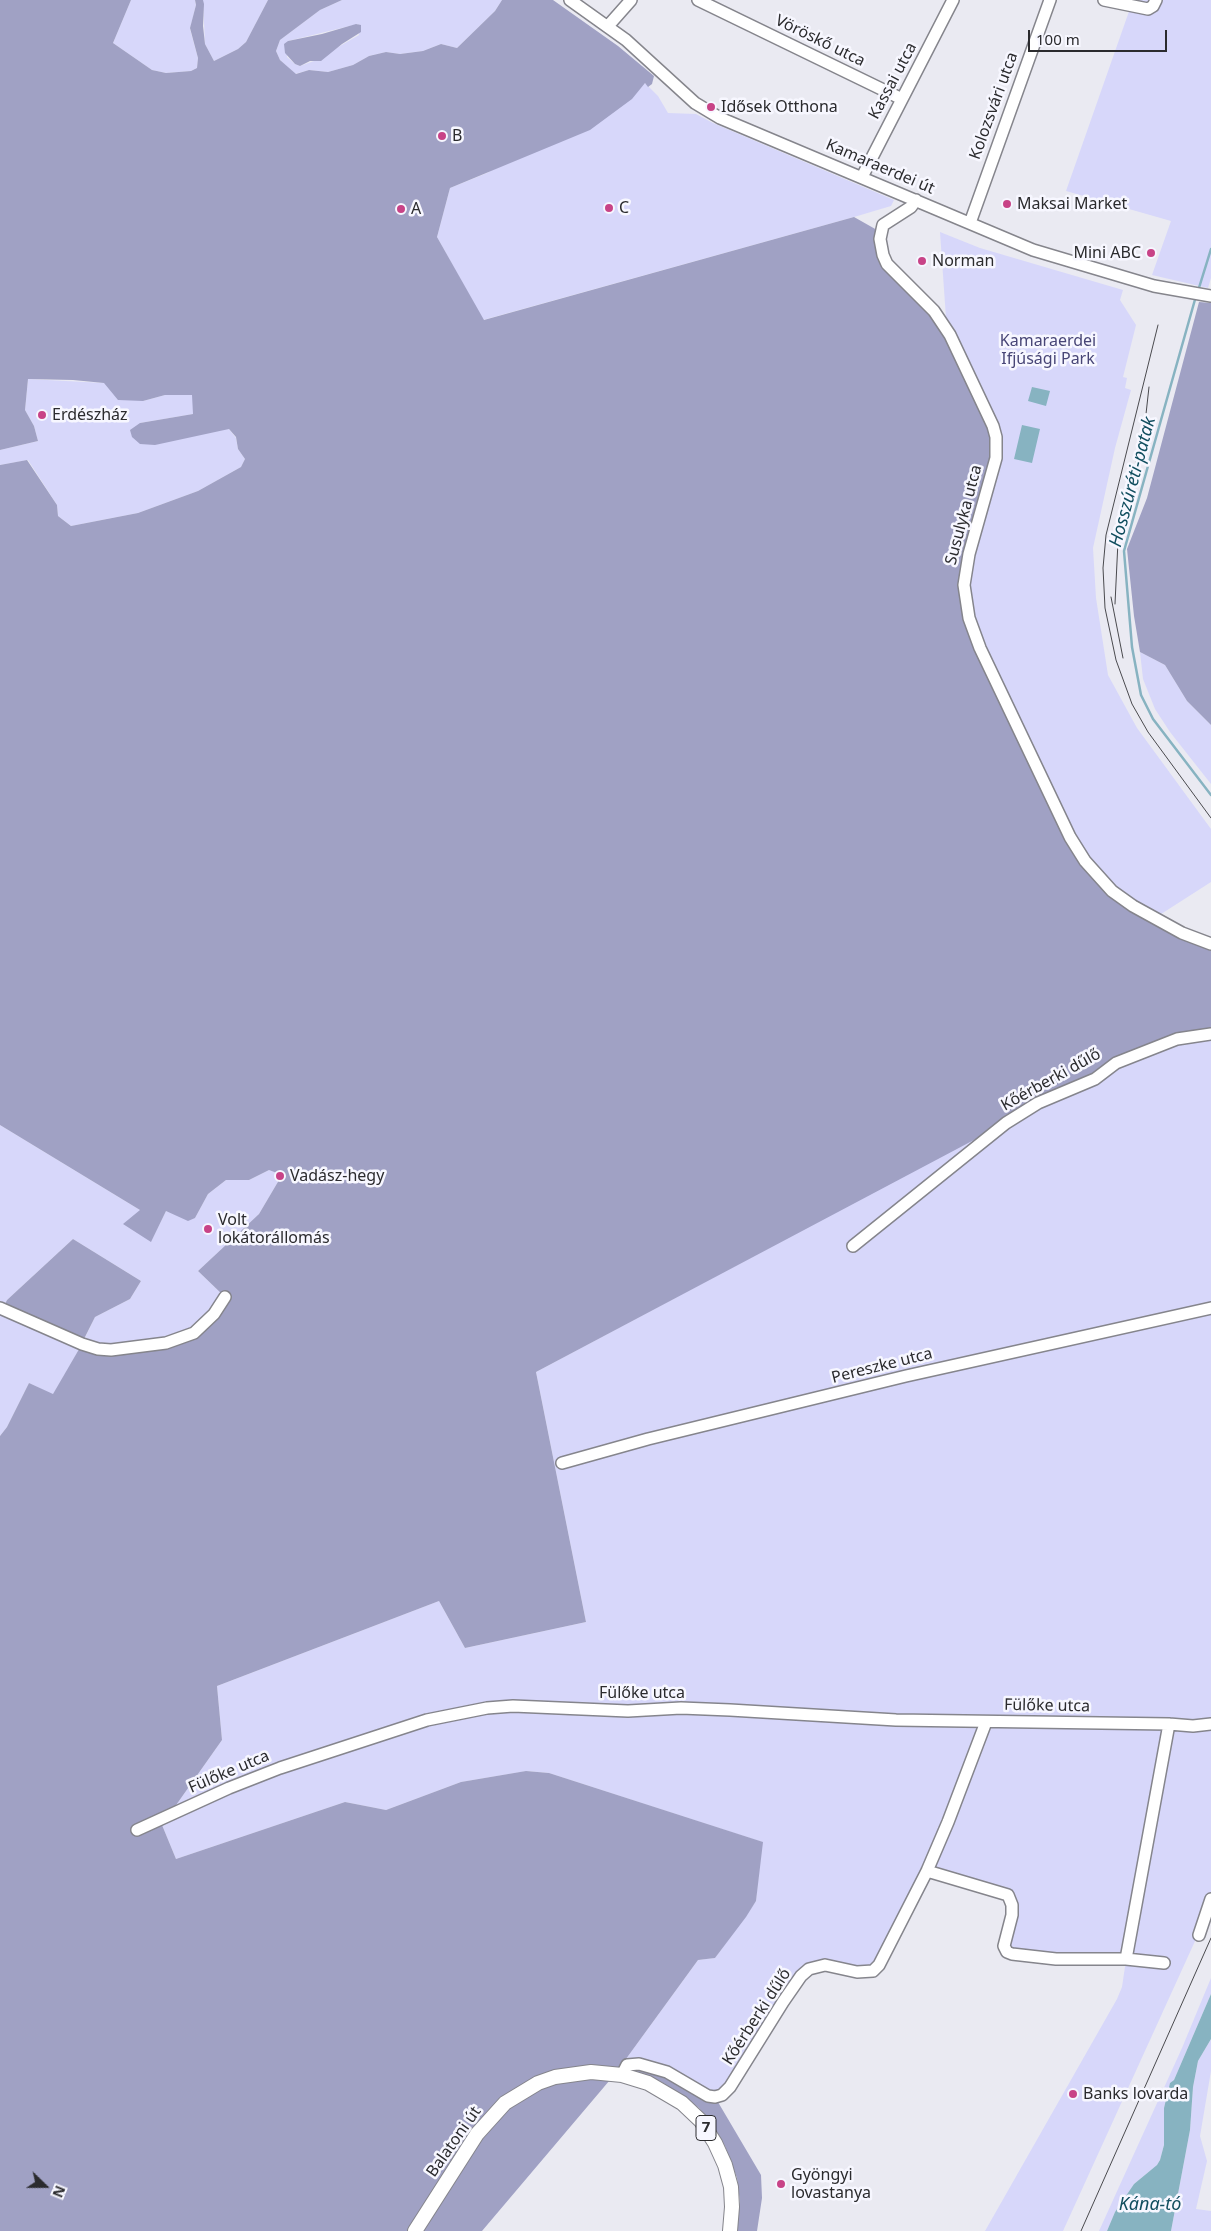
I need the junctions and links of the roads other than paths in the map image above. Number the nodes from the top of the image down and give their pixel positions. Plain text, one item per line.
1 (570, 0) edge
2 (631, 0) edge
3 (698, 0) edge
4 (953, 0) edge
5 (1050, 0) edge
6 (1104, 0) edge
7 (1156, 0) edge
8 (608, 26) junction
9 (902, 98) junction
10 (862, 177) junction
11 (916, 200) junction
12 (970, 223) junction
13 (1207, 296) edge
14 (1211, 944) edge
15 (1211, 1034) edge
16 (853, 1246) dead end
17 (225, 1297) dead end
18 (0, 1308) edge
19 (1211, 1308) edge
20 (562, 1463) dead end
21 (986, 1722) junction
22 (1169, 1724) junction
23 (1211, 1724) edge
24 (137, 1830) dead end
25 (927, 1871) junction
26 (1211, 1899) edge
27 (1199, 1936) dead end
28 (1126, 1960) junction
29 (1164, 1963) dead end
30 (622, 2075) junction
31 (415, 2231) edge
32 (730, 2231) edge

1 - 8 street, Kamaraerdei út
2 - 8 street
3 - 9 street, Vöröskő utca
4 - 9 street, Kassai utca
5 - 12 street, Kolozsvári utca
6 - 7 street
8 - 10 street, Kamaraerdei út
9 - 10 street, Kassai utca
10 - 11 street, Kamaraerdei út
11 - 12 street, Kamaraerdei út
11 - 14 street, Susulyka utca
12 - 13 street, Kamaraerdei út
15 - 16 street, Kőérberki dűlő
17 - 18 street
19 - 20 street, Pereszke utca
21 - 22 street, Fülőke utca
21 - 24 street, Fülőke utca
21 - 25 street, Kőérberki dűlő
22 - 23 street, Fülőke utca
22 - 28 street
25 - 28 street
25 - 30 street, Kőérberki dűlő
26 - 27 street
28 - 29 street
30 - 31 main road, Balatoni út / 7
30 - 32 main road, Balatoni út / 7

